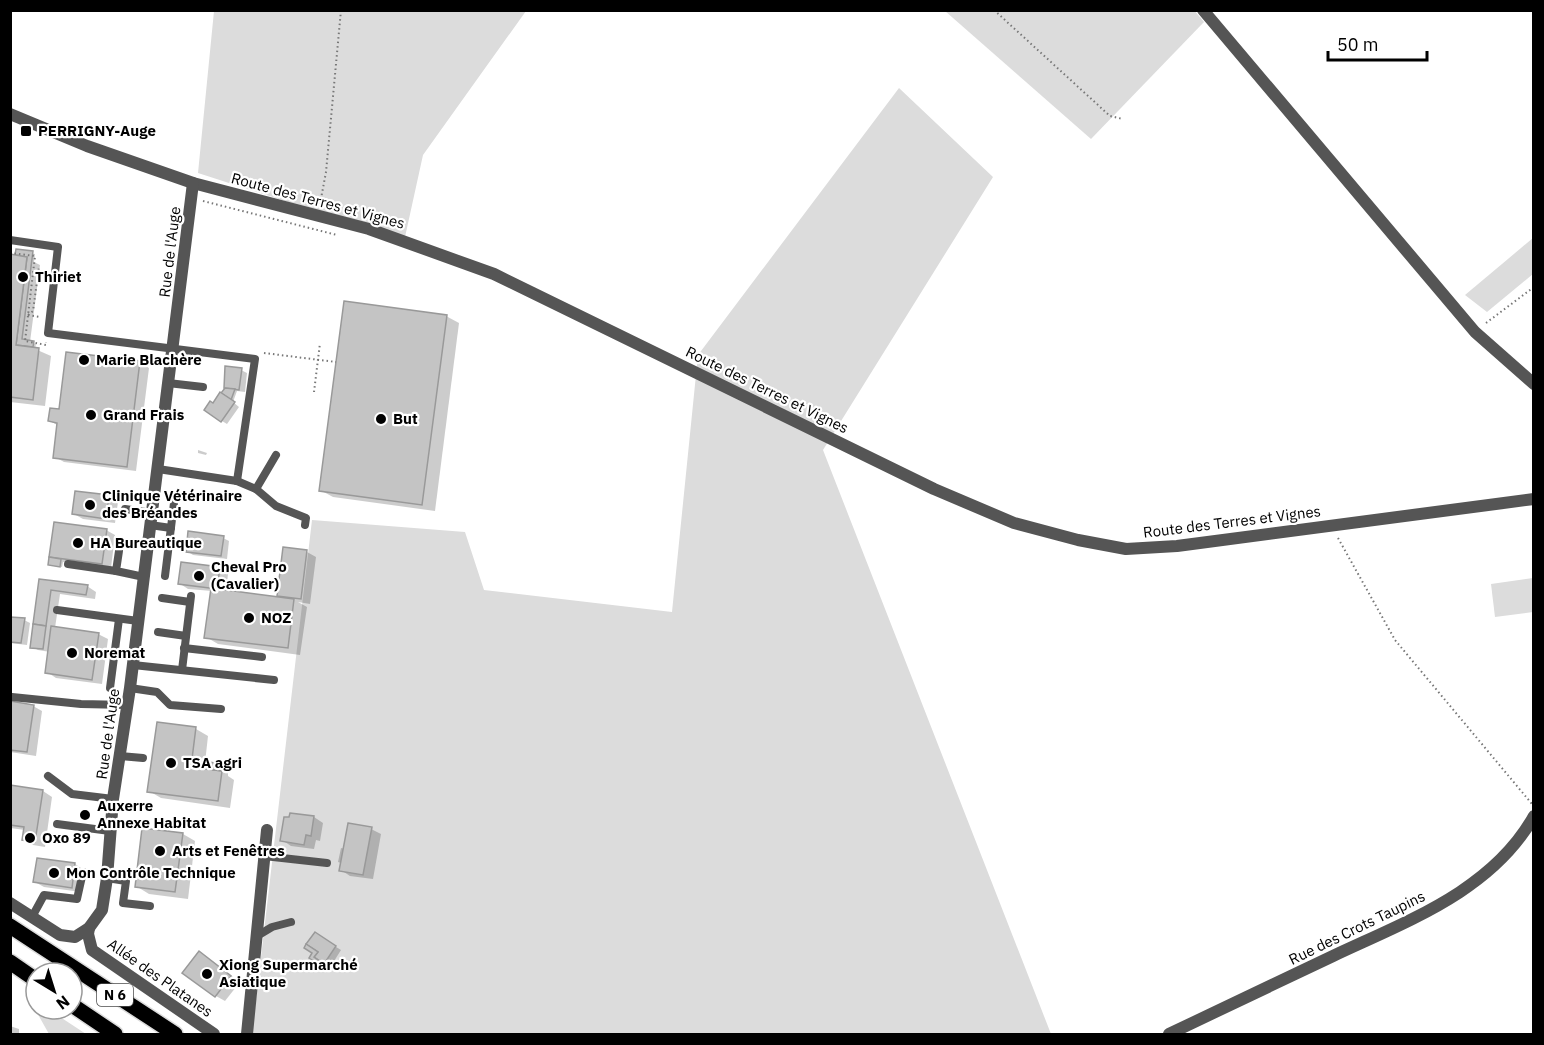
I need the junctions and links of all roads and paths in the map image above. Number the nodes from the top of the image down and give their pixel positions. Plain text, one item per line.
1 (342, 10) edge
2 (994, 10) edge
3 (1203, 10) edge
4 (10, 114) edge
5 (1123, 119) dead end
6 (194, 183) junction
7 (192, 198) junction
8 (318, 215) junction
9 (336, 235) dead end
10 (10, 240) edge
11 (10, 253) edge
12 (39, 267) dead end
13 (33, 273) junction
14 (38, 274) junction
15 (54, 276) junction
16 (1533, 287) edge
17 (28, 315) junction
18 (40, 317) dead end
19 (1475, 332) junction
20 (320, 343) dead end
21 (43, 345) dead end
22 (173, 349) junction
23 (258, 352) dead end
24 (318, 360) junction
25 (336, 363) dead end
26 (168, 383) junction
27 (1533, 384) edge
28 (203, 387) dead end
29 (314, 392) dead end
30 (276, 455) dead end
31 (158, 469) junction
32 (237, 481) junction
33 (256, 489) junction
34 (1533, 499) edge
35 (174, 503) dead end
36 (125, 509) dead end
37 (151, 519) junction
38 (305, 525) dead end
39 (1334, 525) junction
40 (171, 528) junction
41 (119, 551) dead end
42 (68, 564) dead end
43 (116, 571) junction
44 (165, 576) dead end
45 (144, 577) junction
46 (162, 598) dead end
47 (57, 610) dead end
48 (118, 619) junction
49 (138, 621) junction
50 (158, 632) dead end
51 (186, 636) junction
52 (184, 648) junction
53 (262, 657) dead end
54 (133, 665) junction
55 (182, 670) junction
56 (274, 680) dead end
57 (110, 688) dead end
58 (130, 688) junction
59 (12, 697) edge
60 (127, 705) junction
61 (221, 709) dead end
62 (120, 756) junction
63 (143, 758) dead end
64 (48, 776) dead end
65 (114, 799) junction
66 (1533, 806) edge
67 (1533, 816) edge
68 (57, 824) dead end
69 (267, 830) dead end
70 (110, 831) junction
71 (1529, 836) edge
72 (264, 856) junction
73 (327, 863) dead end
74 (83, 872) dead end
75 (107, 878) junction
76 (10, 903) edge
77 (150, 906) dead end
78 (10, 916) edge
79 (32, 917) junction
80 (291, 922) dead end
81 (10, 926) edge
82 (89, 928) junction
83 (257, 936) junction
84 (55, 955) junction
85 (10, 962) edge
86 (24, 972) edge
87 (84, 1013) edge
88 (115, 1035) edge
89 (175, 1035) edge
90 (214, 1035) edge
91 (247, 1035) edge
92 (1169, 1035) edge

1 - 8 path
2 - 5 path
3 - 19 street
4 - 6 street, Route des Terres et Vignes
6 - 7 street, Rue de l'Auge
6 - 8 street, Route des Terres et Vignes
7 - 9 path
7 - 22 street, Rue de l'Auge
8 - 39 street, Route des Terres et Vignes
10 - 15 lane
11 - 13 path
12 - 14 path
13 - 14 path
13 - 17 path
14 - 15 path
14 - 17 path
15 - 22 lane
16 - 19 path
17 - 18 path
17 - 21 path
19 - 27 street
20 - 24 path
22 - 26 street, Rue de l'Auge
22 - 32 lane
23 - 24 path
24 - 25 path
24 - 29 path
26 - 28 lane
26 - 31 street, Rue de l'Auge
30 - 33 lane
31 - 32 lane
31 - 37 street, Rue de l'Auge
32 - 33 lane
33 - 38 lane
34 - 39 street, Route des Terres et Vignes
35 - 40 lane
36 - 37 lane
37 - 40 lane
37 - 45 street, Rue de l'Auge
39 - 66 path
40 - 44 lane
41 - 43 lane
42 - 43 lane
43 - 45 lane
45 - 49 street, Rue de l'Auge
46 - 51 lane
47 - 48 lane
48 - 49 lane
48 - 57 lane
49 - 54 street, Rue de l'Auge
50 - 51 lane
51 - 52 lane
52 - 53 lane
52 - 55 lane
54 - 55 lane
54 - 58 street, Rue de l'Auge
55 - 56 lane
58 - 60 street, Rue de l'Auge
58 - 61 lane
59 - 60 lane
60 - 62 street, Rue de l'Auge
62 - 63 lane
62 - 65 street, Rue de l'Auge
64 - 65 lane
65 - 70 street, Rue de l'Auge
67 - 71 street, Rue des Crots Taupins
68 - 70 lane
69 - 72 street
70 - 75 street, Rue de l'Auge
71 - 92 street, Rue des Crots Taupins
72 - 73 lane
72 - 83 street
74 - 79 lane
75 - 77 lane
75 - 82 street, Rue de l'Auge
76 - 79 street
78 - 84 main road
79 - 82 street
80 - 83 lane
81 - 84 main road, N 6
82 - 90 street, Allée des Platanes
83 - 91 street
84 - 89 main road, N 6
85 - 86 main road
87 - 88 main road, N 6

